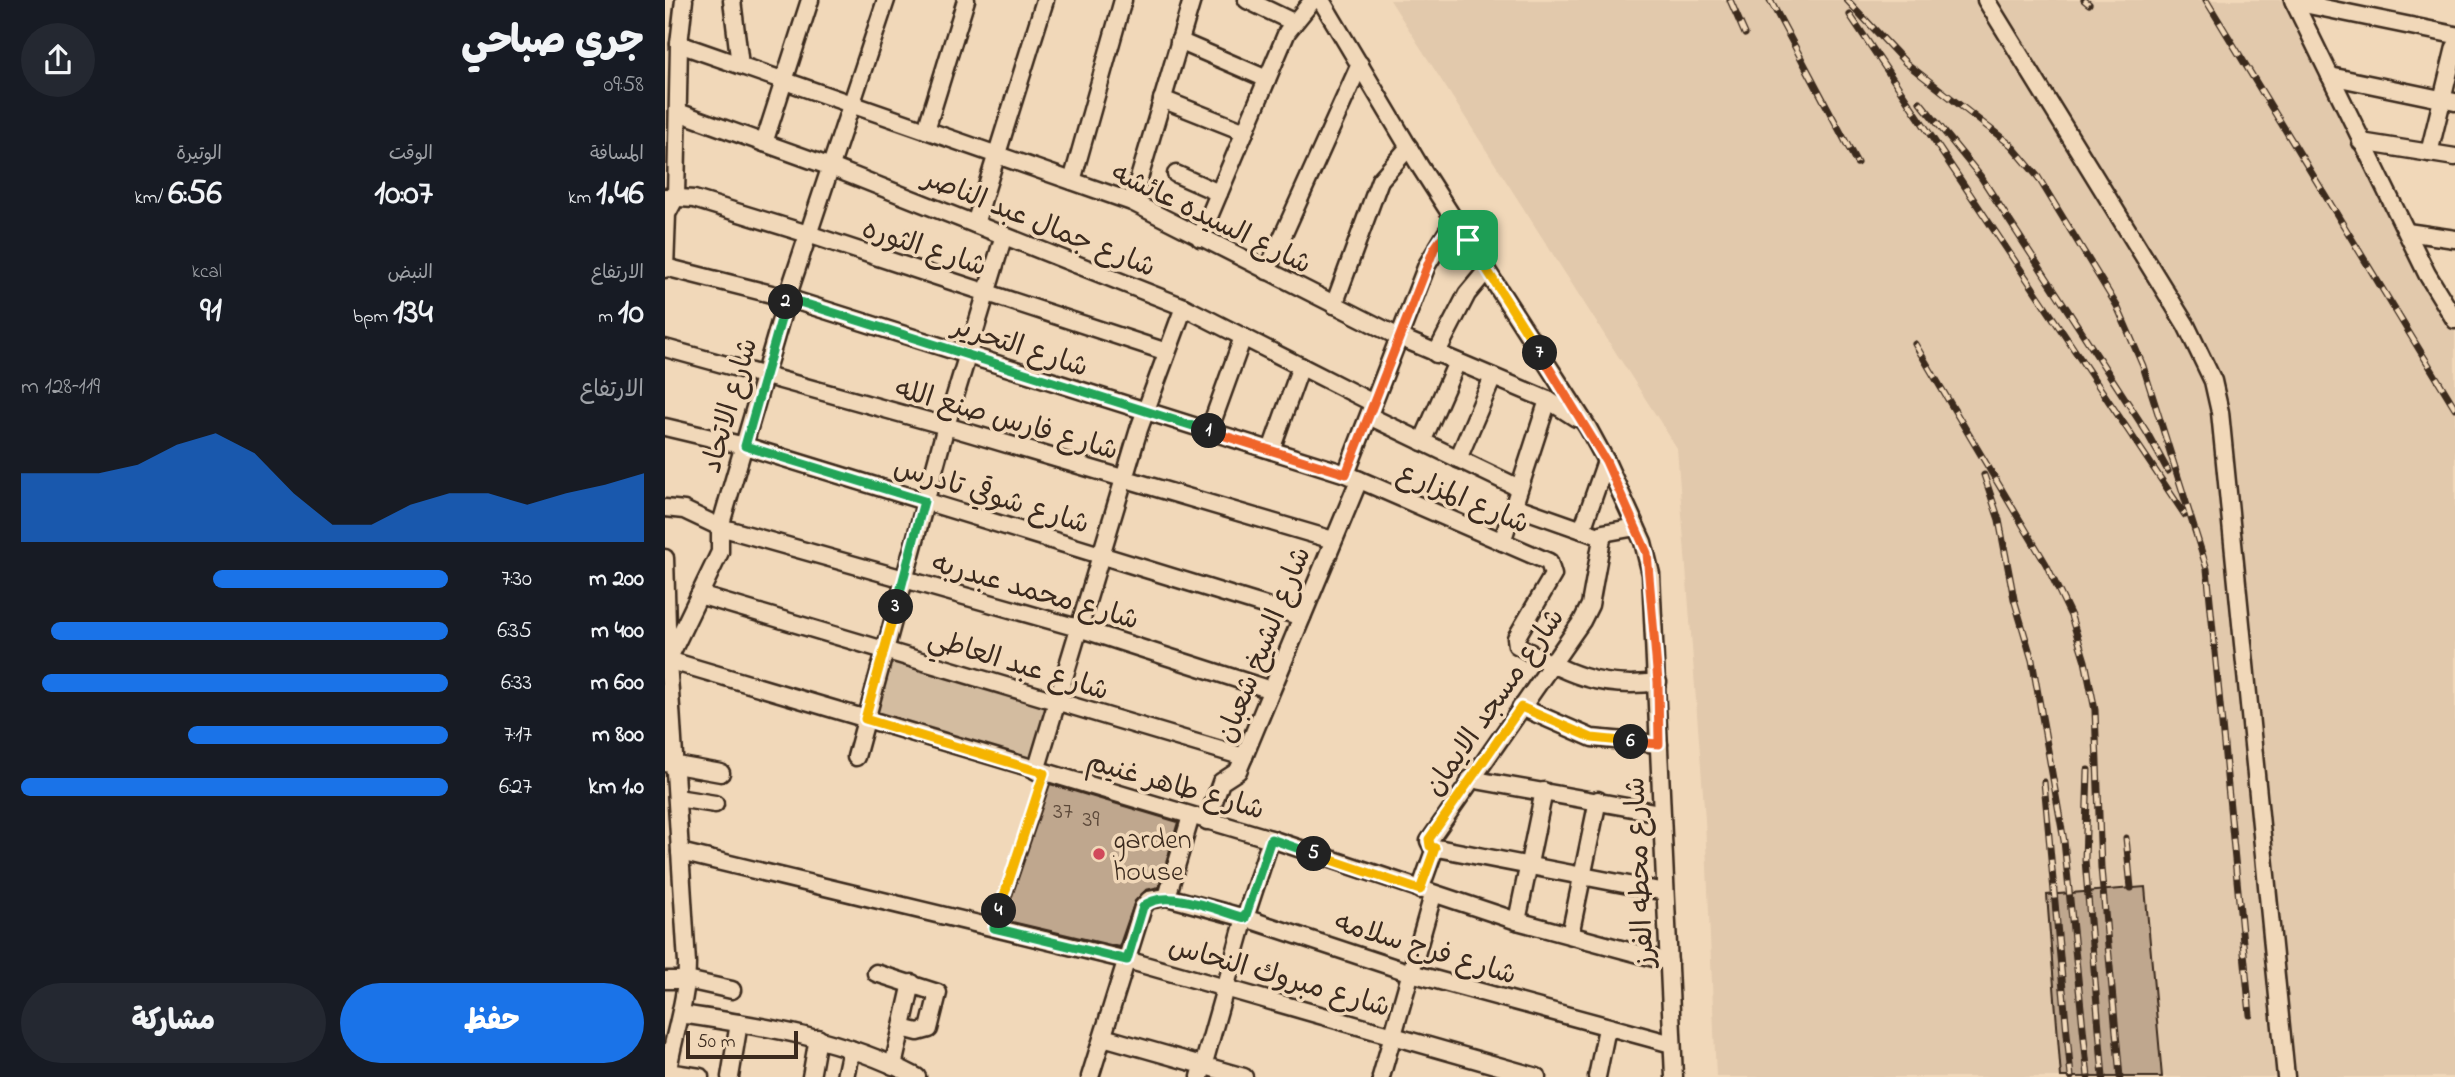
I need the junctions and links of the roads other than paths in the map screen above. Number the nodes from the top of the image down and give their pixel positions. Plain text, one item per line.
1 (684, 0) edge
2 (732, 0) edge
3 (810, 0) edge
4 (886, 0) edge
5 (967, 0) edge
6 (1045, 0) edge
7 (1123, 0) edge
8 (1192, 0) edge
9 (1247, 0) edge
10 (1313, 0) edge
11 (1321, 0) edge
12 (1986, 0) edge
13 (2294, 1) edge
14 (2329, 5) edge
15 (1293, 22) junction
16 (2455, 35) edge
17 (675, 36) edge
18 (1179, 41) junction
19 (2455, 47) edge
20 (1360, 64) junction
21 (740, 65) junction
22 (2330, 76) junction
23 (1267, 79) junction
24 (784, 80) junction
25 (1162, 99) junction
26 (2449, 101) edge
27 (852, 104) junction
28 (678, 112) junction
29 (926, 130) junction
30 (1245, 132) junction
31 (671, 133) edge
32 (2361, 142) junction
33 (764, 143) junction
34 (1409, 147) junction
35 (2428, 153) junction
36 (997, 155) junction
37 (2455, 158) edge
38 (831, 167) junction
39 (1177, 174) dead end
40 (1072, 181) junction
41 (1219, 193) junction
42 (671, 197) edge
43 (1132, 202) junction
44 (1455, 219) junction
45 (975, 224) junction
46 (2407, 232) junction
47 (808, 234) junction
48 (1004, 235) junction
49 (1199, 237) junction
50 (2455, 239) edge
51 (665, 268) edge
52 (1487, 270) junction
53 (1267, 271) junction
54 (986, 293) junction
55 (787, 298) junction
56 (1334, 305) junction
57 (2450, 306) edge
58 (1184, 307) junction
59 (2455, 320) edge
60 (1243, 337) junction
61 (1399, 337) junction
62 (665, 348) edge
63 (1167, 352) junction
64 (1436, 354) junction
65 (966, 355) junction
66 (1457, 362) junction
67 (1301, 366) junction
68 (763, 377) junction
69 (1493, 377) junction
70 (1548, 400) junction
71 (1371, 410) junction
72 (1145, 412) junction
73 (946, 426) junction
74 (665, 427) edge
75 (1588, 428) junction
76 (1209, 431) junction
77 (1423, 442) junction
78 (745, 446) junction
79 (1271, 450) junction
80 (1458, 459) junction
81 (1606, 461) junction
82 (1352, 477) junction
83 (1124, 479) junction
84 (1519, 488) junction
85 (924, 501) junction
86 (1514, 506) junction
87 (665, 508) edge
88 (720, 527) junction
89 (1636, 527) junction
90 (1582, 530) junction
91 (1602, 537) junction
92 (1333, 540) junction
93 (1502, 542) junction
94 (1101, 555) junction
95 (665, 558) edge
96 (903, 579) junction
97 (699, 595) junction
98 (1302, 617) junction
99 (1078, 628) junction
100 (666, 635) edge
101 (884, 650) junction
102 (668, 660) junction
103 (1551, 664) junction
104 (667, 678) edge
105 (1658, 682) junction
106 (1272, 690) junction
107 (1055, 701) junction
108 (1521, 707) junction
109 (865, 719) junction
110 (668, 721) edge
111 (1659, 744) junction
112 (856, 757) dead end
113 (1244, 757) junction
114 (670, 763) edge
115 (1040, 772) junction
116 (721, 773) dead end
117 (1470, 779) junction
118 (1544, 791) junction
119 (1598, 800) junction
120 (673, 803) edge
121 (715, 804) dead end
122 (1660, 813) junction
123 (1191, 816) junction
124 (1207, 821) junction
125 (1271, 839) junction
126 (1433, 847) junction
127 (675, 848) edge
128 (1530, 866) junction
129 (1583, 877) junction
130 (1427, 892) junction
131 (1665, 892) junction
132 (1167, 897) junction
133 (1245, 918) junction
134 (1517, 921) junction
135 (1570, 935) junction
136 (1127, 960) junction
137 (1668, 962) junction
138 (1411, 972) junction
139 (876, 973) dead end
140 (665, 980) edge
141 (687, 981) junction
142 (912, 983) junction
143 (1226, 987) junction
144 (732, 990) dead end
145 (907, 1004) junction
146 (933, 1012) junction
147 (675, 1023) edge
148 (739, 1023) junction
149 (902, 1027) junction
150 (1607, 1028) junction
151 (1394, 1034) junction
152 (1103, 1037) junction
153 (818, 1038) junction
154 (1672, 1044) junction
155 (851, 1049) junction
156 (888, 1068) edge
157 (1202, 1071) edge
158 (667, 1074) edge
159 (700, 1077) edge
160 (730, 1077) edge
161 (811, 1077) edge
162 (845, 1077) edge
163 (917, 1077) edge
164 (1090, 1077) edge
165 (1244, 1077) edge
166 (1381, 1077) edge
167 (1537, 1077) edge
168 (1597, 1077) edge
169 (1674, 1077) edge
170 (2286, 1077) edge

1 - 17 street
2 - 21 street
3 - 24 street
4 - 27 street, شارع الاتحاد
5 - 29 street
6 - 36 street
7 - 40 street
8 - 18 street
9 - 15 street
10 - 15 street
11 - 20 street, شارع محطه الفرز
12 - 170 street
13 - 14 street
13 - 22 street
14 - 16 street
15 - 23 street
17 - 21 street, شارع السيده عائشه
17 - 28 street
18 - 23 street
18 - 25 street
19 - 26 street
20 - 34 street, شارع محطه الفرز
20 - 53 street
21 - 24 street, شارع السيده عائشه
22 - 26 street
22 - 32 street
23 - 30 street
24 - 27 street, شارع السيده عائشه
24 - 33 street
25 - 30 street
25 - 43 street
26 - 35 street
27 - 29 street, شارع السيده عائشه
27 - 38 street, شارع الاتحاد
28 - 31 street
28 - 33 street, شارع جمال عبد الناصر
29 - 36 street, شارع السيده عائشه
30 - 41 street
31 - 42 street
32 - 35 street
32 - 46 street
33 - 38 street, شارع جمال عبد الناصر
34 - 44 street, شارع محطه الفرز
34 - 56 street
35 - 37 street
36 - 40 street, شارع السيده عائشه
36 - 45 street
38 - 45 street, شارع جمال عبد الناصر
38 - 47 street, شارع الاتحاد
39 - 41 street
40 - 43 street, شارع السيده عائشه
41 - 49 street
42 - 47 street, شارع الثوره
42 - 51 street
43 - 49 street, شارع السيده عائشه
44 - 52 street, شارع محطه الفرز
44 - 61 street, شارع الشيخ شعبان
45 - 48 street, شارع جمال عبد الناصر
46 - 50 street
46 - 57 street
47 - 54 street, شارع الثوره
47 - 55 street, شارع الاتحاد
48 - 54 street
48 - 58 street, شارع جمال عبد الناصر
49 - 53 street, شارع السيده عائشه
51 - 55 street, شارع التحرير
52 - 64 street
52 - 75 street, شارع محطه الفرز
53 - 56 street, شارع السيده عائشه
54 - 63 street, شارع الثوره
54 - 65 street
55 - 65 street, شارع التحرير
55 - 68 street, شارع الاتحاد
56 - 61 street, شارع السيده عائشه
57 - 59 street
58 - 60 street, شارع جمال عبد الناصر
58 - 63 street
60 - 67 street, شارع جمال عبد الناصر
60 - 76 street
61 - 64 street, شارع السيده عائشه
61 - 71 street, شارع الشيخ شعبان
62 - 68 street, شارع فارس صنع الله
63 - 72 street
64 - 66 street, شارع السيده عائشه
65 - 72 street, شارع التحرير
65 - 73 street
66 - 69 street, شارع السيده عائشه
66 - 77 street
67 - 71 street, شارع جمال عبد الناصر
67 - 79 street
68 - 73 street, شارع فارس صنع الله
68 - 78 street, شارع الاتحاد
69 - 70 street, شارع السيده عائشه
69 - 80 street
70 - 75 street, شارع السيده عائشه
70 - 84 street
71 - 77 street, شارع جمال عبد الناصر
71 - 82 street, شارع الشيخ شعبان
72 - 76 street, شارع التحرير
72 - 83 street
73 - 83 street, شارع فارس صنع الله
73 - 85 street
74 - 78 street, شارع شوقي تادرس
75 - 81 street, شارع محطه الفرز
76 - 79 street, شارع التحرير
77 - 80 street, شارع جمال عبد الناصر
78 - 85 street, شارع شوقي تادرس
78 - 88 street, شارع الاتحاد
79 - 82 street, شارع التحرير
80 - 84 street, شارع جمال عبد الناصر
81 - 89 street, شارع محطه الفرز
81 - 90 street
82 - 92 street, شارع الشيخ شعبان
82 - 93 street, شارع المزارع
83 - 92 street, شارع فارس صنع الله
83 - 94 street
84 - 86 street
85 - 94 street, شارع شوقي تادرس
85 - 96 street
86 - 90 street
86 - 93 street
87 - 88 street, شارع محمد عبدربه
88 - 96 street, شارع محمد عبدربه
88 - 97 street, شارع الاتحاد
89 - 91 street
89 - 105 street, شارع محطه الفرز
90 - 91 street
91 - 103 street, شارع مسجد الايمان
92 - 98 street, شارع الشيخ شعبان
93 - 103 street, شارع المزارع
94 - 98 street, شارع شوقي تادرس
94 - 99 street
95 - 100 street
96 - 99 street, شارع محمد عبدربه
96 - 101 street
97 - 101 street, شارع عبد العاطي
97 - 102 street, شارع الاتحاد
98 - 106 street, شارع الشيخ شعبان
99 - 106 street, شارع محمد عبدربه
99 - 107 street
100 - 102 street
101 - 107 street, شارع عبد العاطي
101 - 109 street
102 - 104 street
102 - 109 street, شارع طاهر غنيم
103 - 105 street
103 - 108 street, شارع مسجد الايمان
104 - 110 street
105 - 111 street, شارع محطه الفرز
106 - 113 street, شارع الشيخ شعبان
107 - 113 street, شارع عبد العاطي
107 - 115 street
108 - 111 street
108 - 117 street, شارع مسجد الايمان
109 - 112 street
109 - 115 street, شارع طاهر غنيم
110 - 114 street
111 - 122 street, شارع محطه الفرز
113 - 124 street, شارع الشيخ شعبان
114 - 116 street
114 - 120 street
115 - 123 street, شارع طاهر غنيم
117 - 118 street
117 - 126 street, شارع مسجد الايمان
118 - 119 street
118 - 128 street
119 - 122 street
119 - 129 street
120 - 121 street
120 - 127 street
122 - 131 street, شارع محطه الفرز
123 - 124 street, شارع طاهر غنيم
123 - 132 street
124 - 125 street, شارع طاهر غنيم
125 - 130 street, شارع طاهر غنيم
125 - 133 street
126 - 128 street
126 - 130 street
127 - 136 street, شارع مبروك النحاس
127 - 141 street
128 - 129 street
128 - 134 street
129 - 131 street
129 - 135 street
130 - 134 street, شارع طاهر غنيم
130 - 138 street
131 - 137 street, شارع محطه الفرز
132 - 133 street, شارع فرج سلامه
132 - 136 street
133 - 138 street, شارع فرج سلامه
133 - 143 street
134 - 135 street, شارع طاهر غنيم
135 - 137 street, شارع طاهر غنيم
136 - 143 street, شارع مبروك النحاس
136 - 152 street
137 - 154 street, شارع محطه الفرز
138 - 150 street, شارع فرج سلامه
138 - 151 street
139 - 142 street
140 - 141 street
141 - 144 street
141 - 147 street
142 - 145 street
142 - 146 street
143 - 151 street, شارع مبروك النحاس
143 - 157 street
145 - 146 street
145 - 149 street
146 - 149 street
147 - 148 street
147 - 158 street
148 - 153 street
148 - 160 street
149 - 156 street
150 - 154 street, شارع فرج سلامه
150 - 168 street
151 - 166 street
151 - 167 street, شارع مبروك النحاس
152 - 157 street
152 - 164 street
153 - 155 street
153 - 161 street
154 - 169 street, شارع محطه الفرز
155 - 156 street
155 - 162 street
156 - 163 street
157 - 165 street
158 - 159 street

